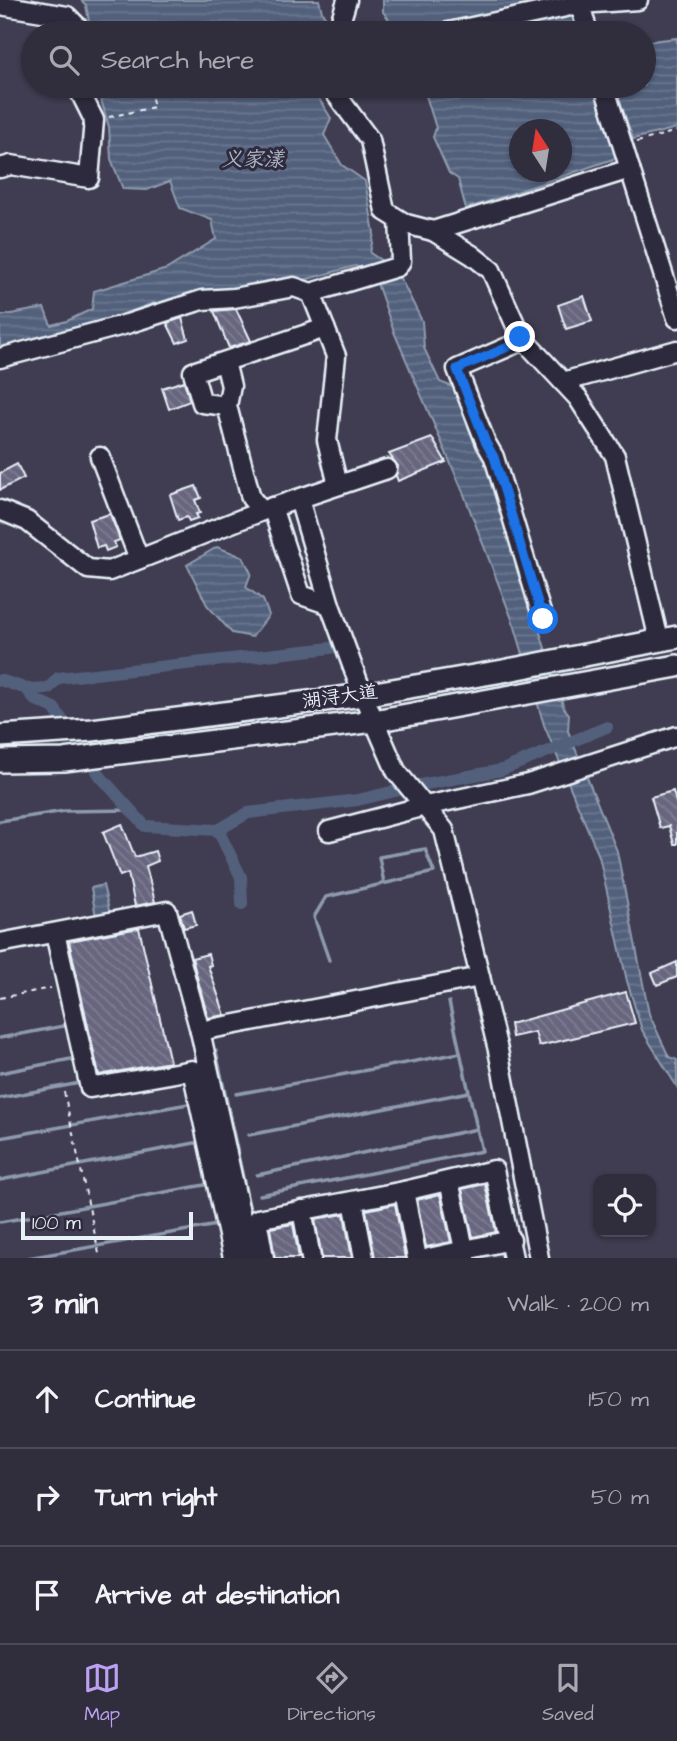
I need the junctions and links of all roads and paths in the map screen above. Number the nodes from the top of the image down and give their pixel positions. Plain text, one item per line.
1 (346, 0) edge
2 (638, 0) edge
3 (580, 4) junction
4 (0, 5) edge
5 (72, 21) edge
6 (340, 21) edge
7 (500, 21) edge
8 (585, 21) edge
9 (83, 98) edge
10 (151, 98) edge
11 (339, 98) edge
12 (608, 98) edge
13 (94, 120) junction
14 (677, 131) edge
15 (623, 146) junction
16 (0, 168) edge
17 (630, 169) junction
18 (400, 220) junction
19 (433, 231) junction
20 (311, 293) junction
21 (677, 318) edge
22 (325, 328) junction
23 (524, 340) junction
24 (677, 350) edge
25 (0, 358) edge
26 (225, 362) junction
27 (563, 382) junction
28 (227, 407) junction
29 (100, 457) dead end
30 (387, 468) dead end
31 (338, 485) junction
32 (299, 499) junction
33 (267, 509) junction
34 (0, 510) edge
35 (139, 559) junction
36 (330, 604) junction
37 (543, 619) dead end
38 (668, 638) edge
39 (677, 666) edge
40 (363, 695) junction
41 (374, 721) junction
42 (0, 736) edge
43 (676, 738) edge
44 (0, 761) edge
45 (425, 806) junction
46 (329, 831) dead end
47 (55, 933) junction
48 (0, 943) edge
49 (480, 977) junction
50 (67, 985) junction
51 (0, 998) edge
52 (200, 1031) junction
53 (64, 1092) dead end
54 (450, 1181) junction
55 (404, 1191) junction
56 (353, 1201) junction
57 (302, 1210) junction
58 (511, 1246) edge
59 (465, 1254) edge
60 (100, 1258) edge
61 (233, 1258) edge
62 (250, 1258) edge
63 (264, 1258) edge
64 (311, 1258) edge
65 (364, 1258) edge
66 (417, 1258) edge
67 (429, 1258) edge
68 (539, 1258) edge

1 - 6 street
2 - 3 street
3 - 7 street
3 - 8 street
4 - 5 street
9 - 13 street
10 - 13 path
11 - 18 street
12 - 15 street
13 - 16 street
14 - 15 path
15 - 17 street
17 - 19 street
17 - 21 street
18 - 19 street
18 - 20 street
19 - 23 street
20 - 22 street
20 - 25 street
22 - 26 street
22 - 31 street
23 - 27 street
23 - 37 street
24 - 27 street
26 - 28 street
26 - 28 street
27 - 38 street
28 - 33 street
29 - 35 street
30 - 31 street
31 - 32 street
32 - 33 street
32 - 36 street
33 - 35 street
33 - 36 street
34 - 35 street
36 - 40 street
38 - 40 main road, 湖浔大道
39 - 41 main road, 湖浔大道
40 - 41 street
40 - 42 main road, 湖浔大道
41 - 44 main road, 湖浔大道
41 - 45 street
43 - 45 street
45 - 46 street
45 - 49 street
47 - 48 street
47 - 50 street
47 - 52 street
49 - 52 street
49 - 68 street
50 - 51 path
50 - 61 street
52 - 62 street
53 - 60 path
54 - 55 street
54 - 58 street
54 - 59 street
55 - 56 street
55 - 66 street
56 - 57 street
56 - 65 street
57 - 63 street
57 - 64 street
58 - 59 street
59 - 67 street

